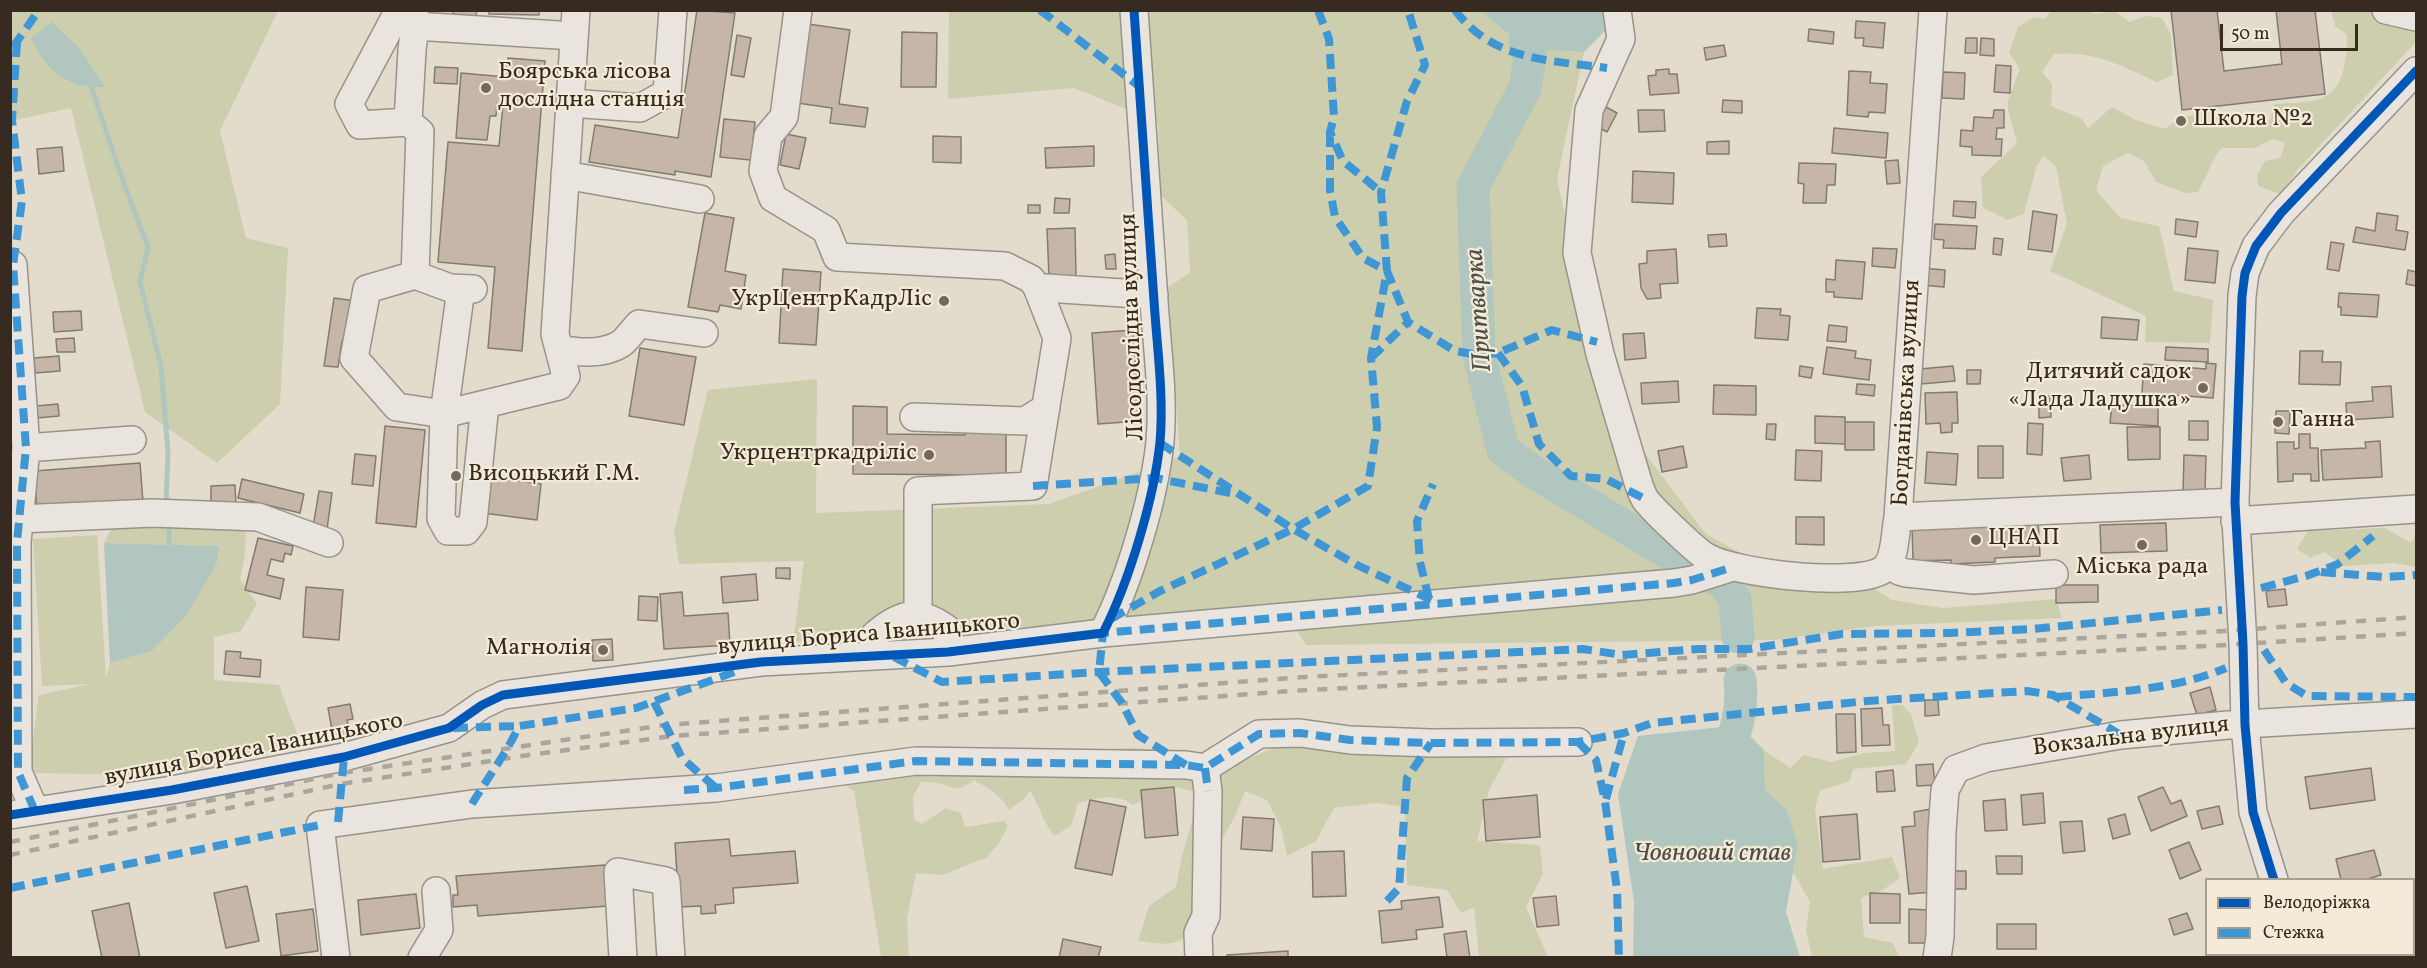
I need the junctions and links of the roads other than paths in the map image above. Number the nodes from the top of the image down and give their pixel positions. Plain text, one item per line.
1 (673, 10) edge
2 (798, 10) edge
3 (1134, 10) edge
4 (1617, 10) edge
5 (1933, 10) edge
6 (2386, 10) edge
7 (409, 16) edge
8 (2416, 17) edge
9 (575, 23) edge
10 (2416, 71) edge
11 (570, 103) junction
12 (408, 122) junction
13 (565, 175) junction
14 (700, 199) dead end
15 (12, 265) edge
16 (415, 275) junction
17 (1046, 288) dead end
18 (1154, 295) junction
19 (704, 333) dead end
20 (559, 349) junction
21 (485, 404) junction
22 (1046, 408) junction
23 (444, 414) junction
24 (914, 417) dead end
25 (132, 440) dead end
26 (26, 448) junction
27 (2416, 509) edge
28 (2235, 511) junction
29 (1898, 517) junction
30 (15, 534) edge
31 (329, 543) dead end
32 (1890, 562) junction
33 (1727, 568) junction
34 (2054, 574) dead end
35 (918, 616) junction
36 (1103, 633) junction
37 (948, 652) junction
38 (874, 656) junction
39 (2416, 714) edge
40 (2245, 725) junction
41 (1578, 742) dead end
42 (1206, 779) junction
43 (23, 813) edge
44 (2274, 878) edge
45 (436, 891) dead end
46 (336, 957) edge
47 (422, 957) edge
48 (623, 957) edge
49 (671, 957) edge
50 (1199, 957) edge
51 (1937, 957) edge

1 - 11 street
2 - 22 street
3 - 18 street, Лісодослідна вулиця
4 - 33 street
5 - 29 street, Богданівська вулиця
6 - 8 street
7 - 9 street
7 - 12 street
7 - 12 street
9 - 11 street
10 - 28 street
11 - 13 street
12 - 16 street
13 - 14 street
13 - 20 street
15 - 26 street
16 - 23 street
16 - 23 street
17 - 18 street
18 - 36 street, Лісодослідна вулиця
19 - 20 street
20 - 21 street
21 - 23 street
21 - 23 street
22 - 24 street
22 - 35 street
25 - 26 street
26 - 30 street
27 - 28 street, Богданівська вулиця
28 - 29 street, Богданівська вулиця
28 - 40 street
29 - 32 street
30 - 31 street
30 - 43 street
32 - 33 street
32 - 34 street
33 - 36 street, вулиця Бориса Іваницького
35 - 37 street
35 - 38 street
36 - 37 street, вулиця Бориса Іваницького
37 - 38 street, вулиця Бориса Іваницького
38 - 43 street, вулиця Бориса Іваницького
39 - 40 street, Вокзальна вулиця
40 - 44 street
40 - 51 street, Вокзальна вулиця
41 - 42 street
42 - 46 street
42 - 50 street
45 - 47 street
48 - 49 street

